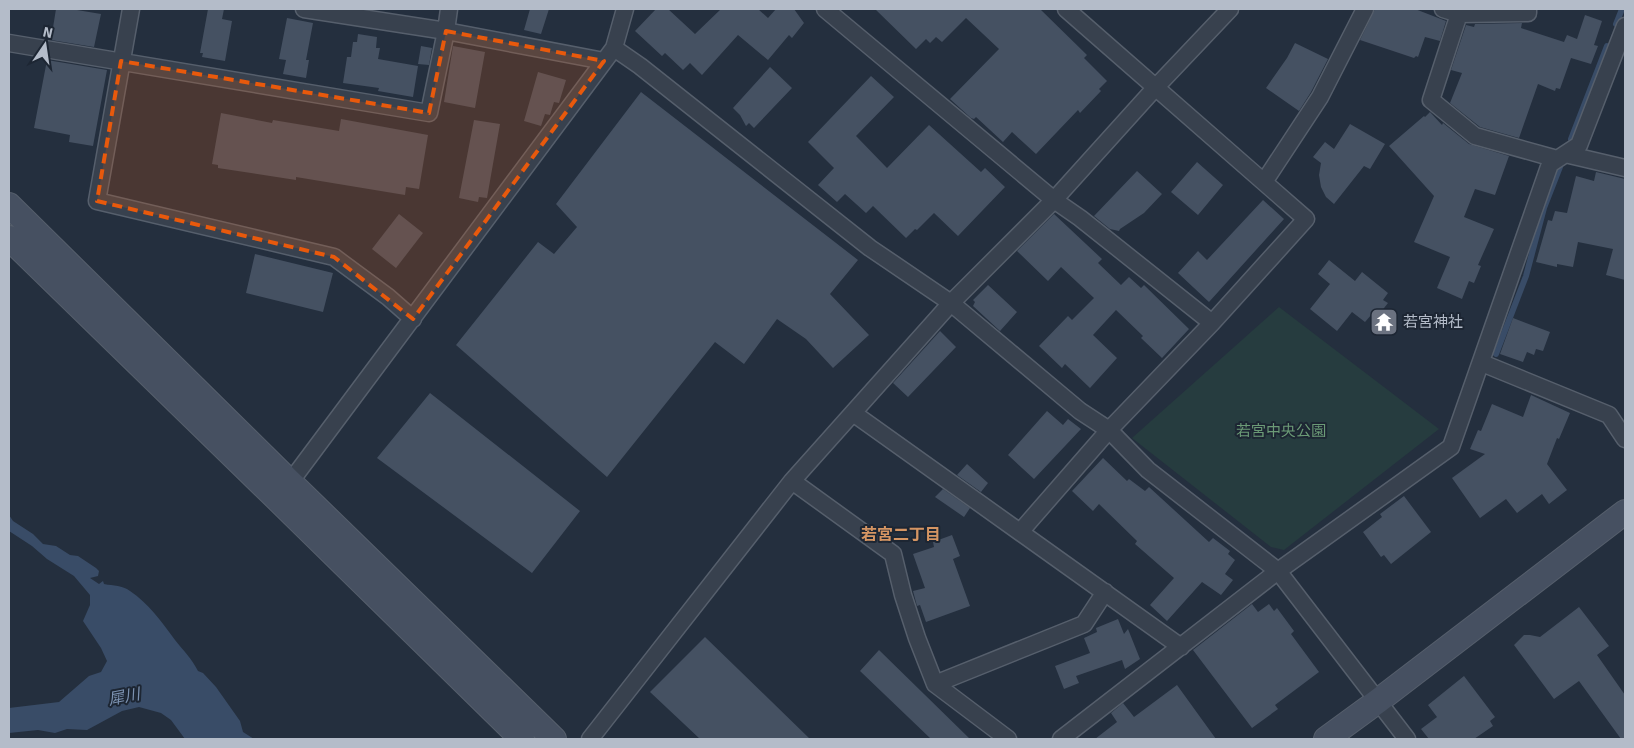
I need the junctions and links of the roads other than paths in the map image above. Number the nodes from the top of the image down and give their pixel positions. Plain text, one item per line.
1 (131, 9) edge
2 (304, 9) edge
3 (449, 9) edge
4 (625, 9) edge
5 (825, 9) edge
6 (1066, 9) edge
7 (1230, 9) edge
8 (1365, 9) edge
9 (1444, 9) edge
10 (1528, 9) edge
11 (1460, 14) junction
12 (1625, 26) edge
13 (446, 31) junction
14 (9, 43) edge
15 (609, 54) junction
16 (121, 61) junction
17 (1156, 87) junction
18 (1561, 156) junction
19 (1625, 168) edge
20 (1264, 182) junction
21 (1054, 200) junction
22 (9, 205) edge
23 (9, 238) edge
24 (951, 304) junction
25 (413, 319) junction
26 (1212, 323) junction
27 (1482, 363) junction
28 (853, 413) junction
29 (1109, 430) junction
30 (1625, 439) edge
31 (792, 481) junction
32 (284, 490) junction
33 (1625, 512) edge
34 (1020, 532) junction
35 (1278, 571) junction
36 (1105, 592) junction
37 (1181, 647) junction
38 (935, 684) junction
39 (1378, 702) junction
40 (522, 739) edge
41 (554, 739) edge
42 (590, 739) edge
43 (1008, 739) edge
44 (1061, 739) edge
45 (1326, 739) edge
46 (1407, 739) edge

1 - 16 street
2 - 13 street
3 - 13 street
4 - 15 street
5 - 21 street
6 - 17 street
7 - 17 street
8 - 20 street
9 - 11 street
10 - 11 street
11 - 18 street
12 - 18 street
13 - 15 street
13 - 16 street
14 - 16 street
15 - 24 street
15 - 25 street
16 - 25 street
17 - 20 street
17 - 21 street
18 - 19 street
18 - 27 street
20 - 26 street
21 - 24 street
21 - 26 street
22 - 32 street
23 - 32 street
24 - 28 street
24 - 29 street
25 - 32 street
26 - 29 street
27 - 30 street
27 - 35 street
28 - 31 street
28 - 34 street
29 - 34 street
29 - 35 street
31 - 38 street
31 - 42 street
32 - 40 street
32 - 41 street
33 - 39 street
34 - 36 street
35 - 37 street
35 - 39 street
36 - 37 street
36 - 38 street
37 - 44 street
38 - 43 street
39 - 45 street
39 - 46 street

